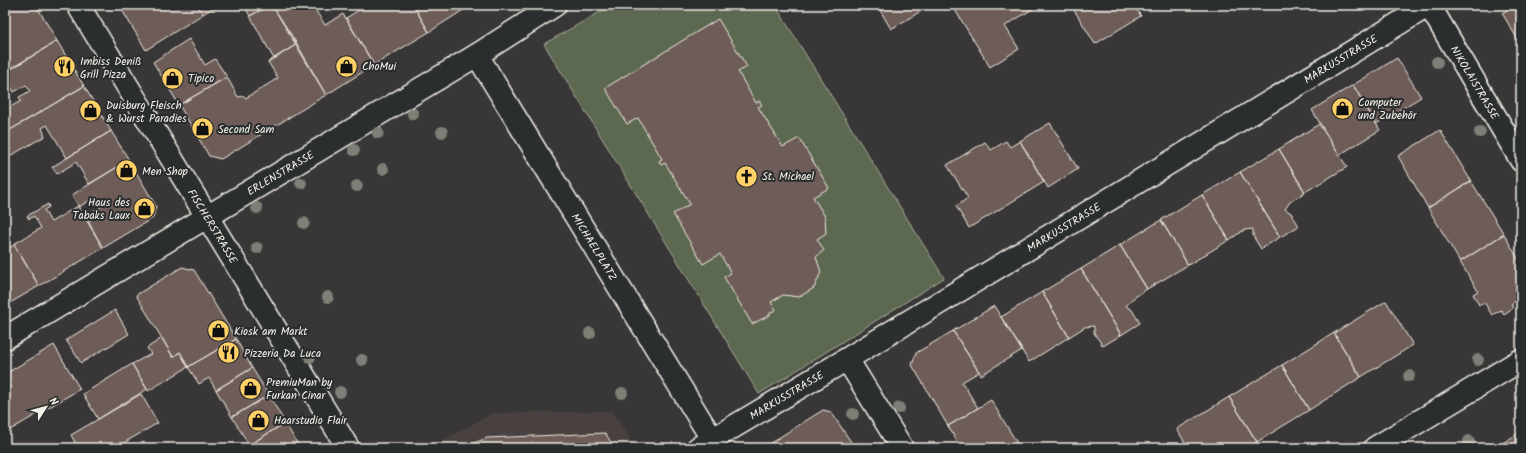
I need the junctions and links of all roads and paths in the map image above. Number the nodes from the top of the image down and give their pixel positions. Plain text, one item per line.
1 (78, 5) edge
2 (555, 5) edge
3 (1429, 5) edge
4 (477, 55) junction
5 (1521, 160) edge
6 (207, 217) junction
7 (5, 338) edge
8 (847, 359) junction
9 (1521, 360) edge
10 (705, 444) edge
11 (348, 448) edge
12 (902, 448) edge
13 (1375, 448) edge

1 - 6 street, FISCHERSTRASSE
2 - 4 street, ERLENSTRASSE
3 - 5 street, NIKOLAISTRASSE
3 - 8 street, MARKUSSTRASSE
4 - 6 street, ERLENSTRASSE
4 - 10 street, MICHAELPLATZ
6 - 7 street, ERLENSTRASSE
6 - 11 street, FISCHERSTRASSE
8 - 10 street, MARKUSSTRASSE
8 - 12 street
9 - 13 street

